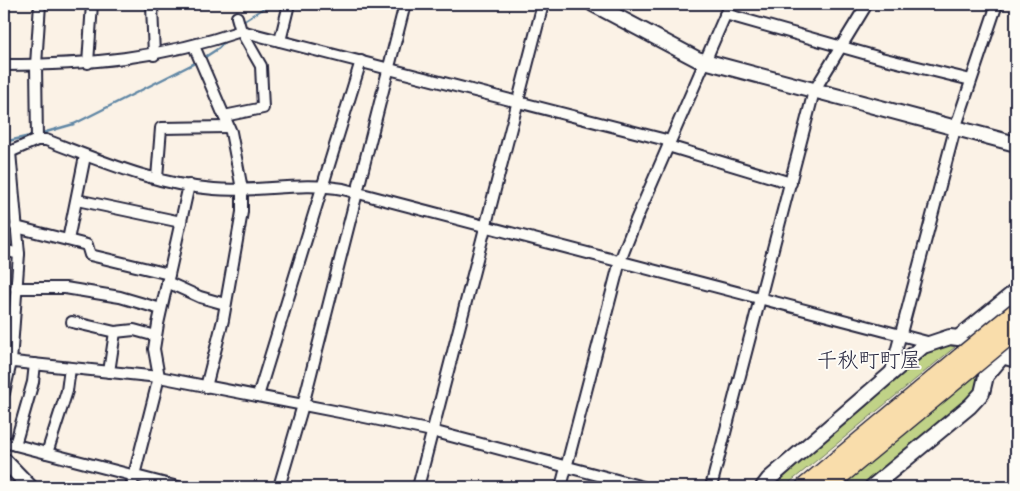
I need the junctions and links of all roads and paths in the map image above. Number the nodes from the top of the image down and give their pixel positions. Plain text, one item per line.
1 (40, 4) edge
2 (92, 4) edge
3 (289, 4) edge
4 (405, 4) edge
5 (543, 4) edge
6 (593, 4) edge
7 (730, 4) edge
8 (868, 4) edge
9 (997, 4) edge
10 (152, 6) dead end
11 (725, 14) junction
12 (237, 18) dead end
13 (241, 30) junction
14 (280, 40) junction
15 (194, 46) junction
16 (840, 46) junction
17 (154, 55) junction
18 (362, 61) junction
19 (706, 62) junction
20 (88, 63) junction
21 (4, 65) edge
22 (36, 65) junction
23 (389, 69) junction
24 (971, 80) junction
25 (814, 91) junction
26 (518, 102) junction
27 (224, 116) junction
28 (228, 127) junction
29 (955, 129) junction
30 (37, 140) junction
31 (669, 144) junction
32 (1016, 144) edge
33 (7, 153) edge
34 (85, 156) junction
35 (157, 178) junction
36 (791, 183) junction
37 (189, 185) junction
38 (323, 185) junction
39 (242, 188) junction
40 (358, 193) junction
41 (77, 200) junction
42 (181, 222) junction
43 (485, 226) junction
44 (16, 228) junction
45 (68, 240) junction
46 (4, 250) edge
47 (18, 254) junction
48 (620, 261) junction
49 (168, 278) junction
50 (16, 288) junction
51 (1016, 291) edge
52 (760, 297) junction
53 (225, 304) junction
54 (161, 309) junction
55 (1016, 312) edge
56 (72, 322) dead end
57 (1016, 330) edge
58 (115, 332) junction
59 (901, 334) junction
60 (156, 336) junction
61 (958, 338) junction
62 (931, 343) junction
63 (1016, 347) edge
64 (1001, 358) junction
65 (7, 362) edge
66 (1016, 362) edge
67 (35, 364) junction
68 (972, 367) junction
69 (70, 368) junction
70 (892, 371) junction
71 (109, 372) junction
72 (159, 378) junction
73 (206, 386) junction
74 (4, 393) edge
75 (258, 396) junction
76 (303, 405) junction
77 (432, 431) junction
78 (4, 442) edge
79 (15, 445) junction
80 (46, 453) junction
81 (4, 460) edge
82 (566, 467) junction
83 (134, 475) junction
84 (30, 487) edge
85 (131, 487) edge
86 (178, 487) edge
87 (279, 487) edge
88 (418, 487) edge
89 (561, 487) edge
90 (643, 487) edge
91 (711, 487) edge
92 (763, 487) edge
93 (804, 487) edge
94 (826, 487) edge
95 (872, 487) edge

1 - 22 street
2 - 20 street
3 - 14 street
4 - 23 street
5 - 26 street
6 - 19 street
7 - 11 street
8 - 16 street
9 - 24 street
10 - 17 street
11 - 16 street
11 - 19 street
12 - 13 street
13 - 14 street
13 - 15 street
13 - 27 street
14 - 18 street
15 - 17 street
15 - 27 street
16 - 24 street
16 - 25 street
17 - 20 street
18 - 23 street
18 - 38 street
19 - 25 street
19 - 31 street
20 - 22 street
21 - 22 street
22 - 30 street
23 - 26 street
23 - 40 street
24 - 29 street
25 - 29 street
25 - 36 street
26 - 31 street
26 - 43 street
27 - 28 street
28 - 35 street
28 - 39 street
29 - 32 street
29 - 59 street
30 - 33 street
30 - 34 street
31 - 36 street
31 - 48 street
33 - 44 street
34 - 35 street
34 - 41 street
35 - 37 street
36 - 52 street
37 - 39 street
37 - 42 street
38 - 39 street
38 - 40 street
38 - 75 street
39 - 53 street
40 - 43 street
40 - 76 street
41 - 42 street
41 - 45 street
42 - 49 street
43 - 48 street
43 - 77 street
44 - 45 street
44 - 47 street
45 - 49 street
46 - 47 street
47 - 50 street
48 - 52 street
48 - 82 street
49 - 53 street
49 - 54 street
50 - 54 street
50 - 65 street
51 - 61 street
52 - 59 street
52 - 91 street
53 - 73 street
54 - 60 street
55 - 68 highway, bridge
56 - 58 street
57 - 68 highway, bridge
58 - 60 street
58 - 71 street
59 - 62 street
59 - 70 street
60 - 72 street
61 - 62 street
61 - 68 street
62 - 70 street
63 - 64 street
64 - 66 street
64 - 68 street
65 - 67 street
65 - 74 street
67 - 69 street
67 - 79 street
68 - 93 highway
68 - 94 highway
68 - 95 street
69 - 71 street
69 - 80 street
70 - 92 street
71 - 72 street
72 - 73 street
72 - 83 street
73 - 75 street
75 - 76 street
76 - 77 street
76 - 87 street
77 - 82 street
77 - 88 street
78 - 79 street
79 - 80 street
80 - 83 street
81 - 84 street
82 - 89 street
82 - 90 street
83 - 85 street
83 - 86 street

